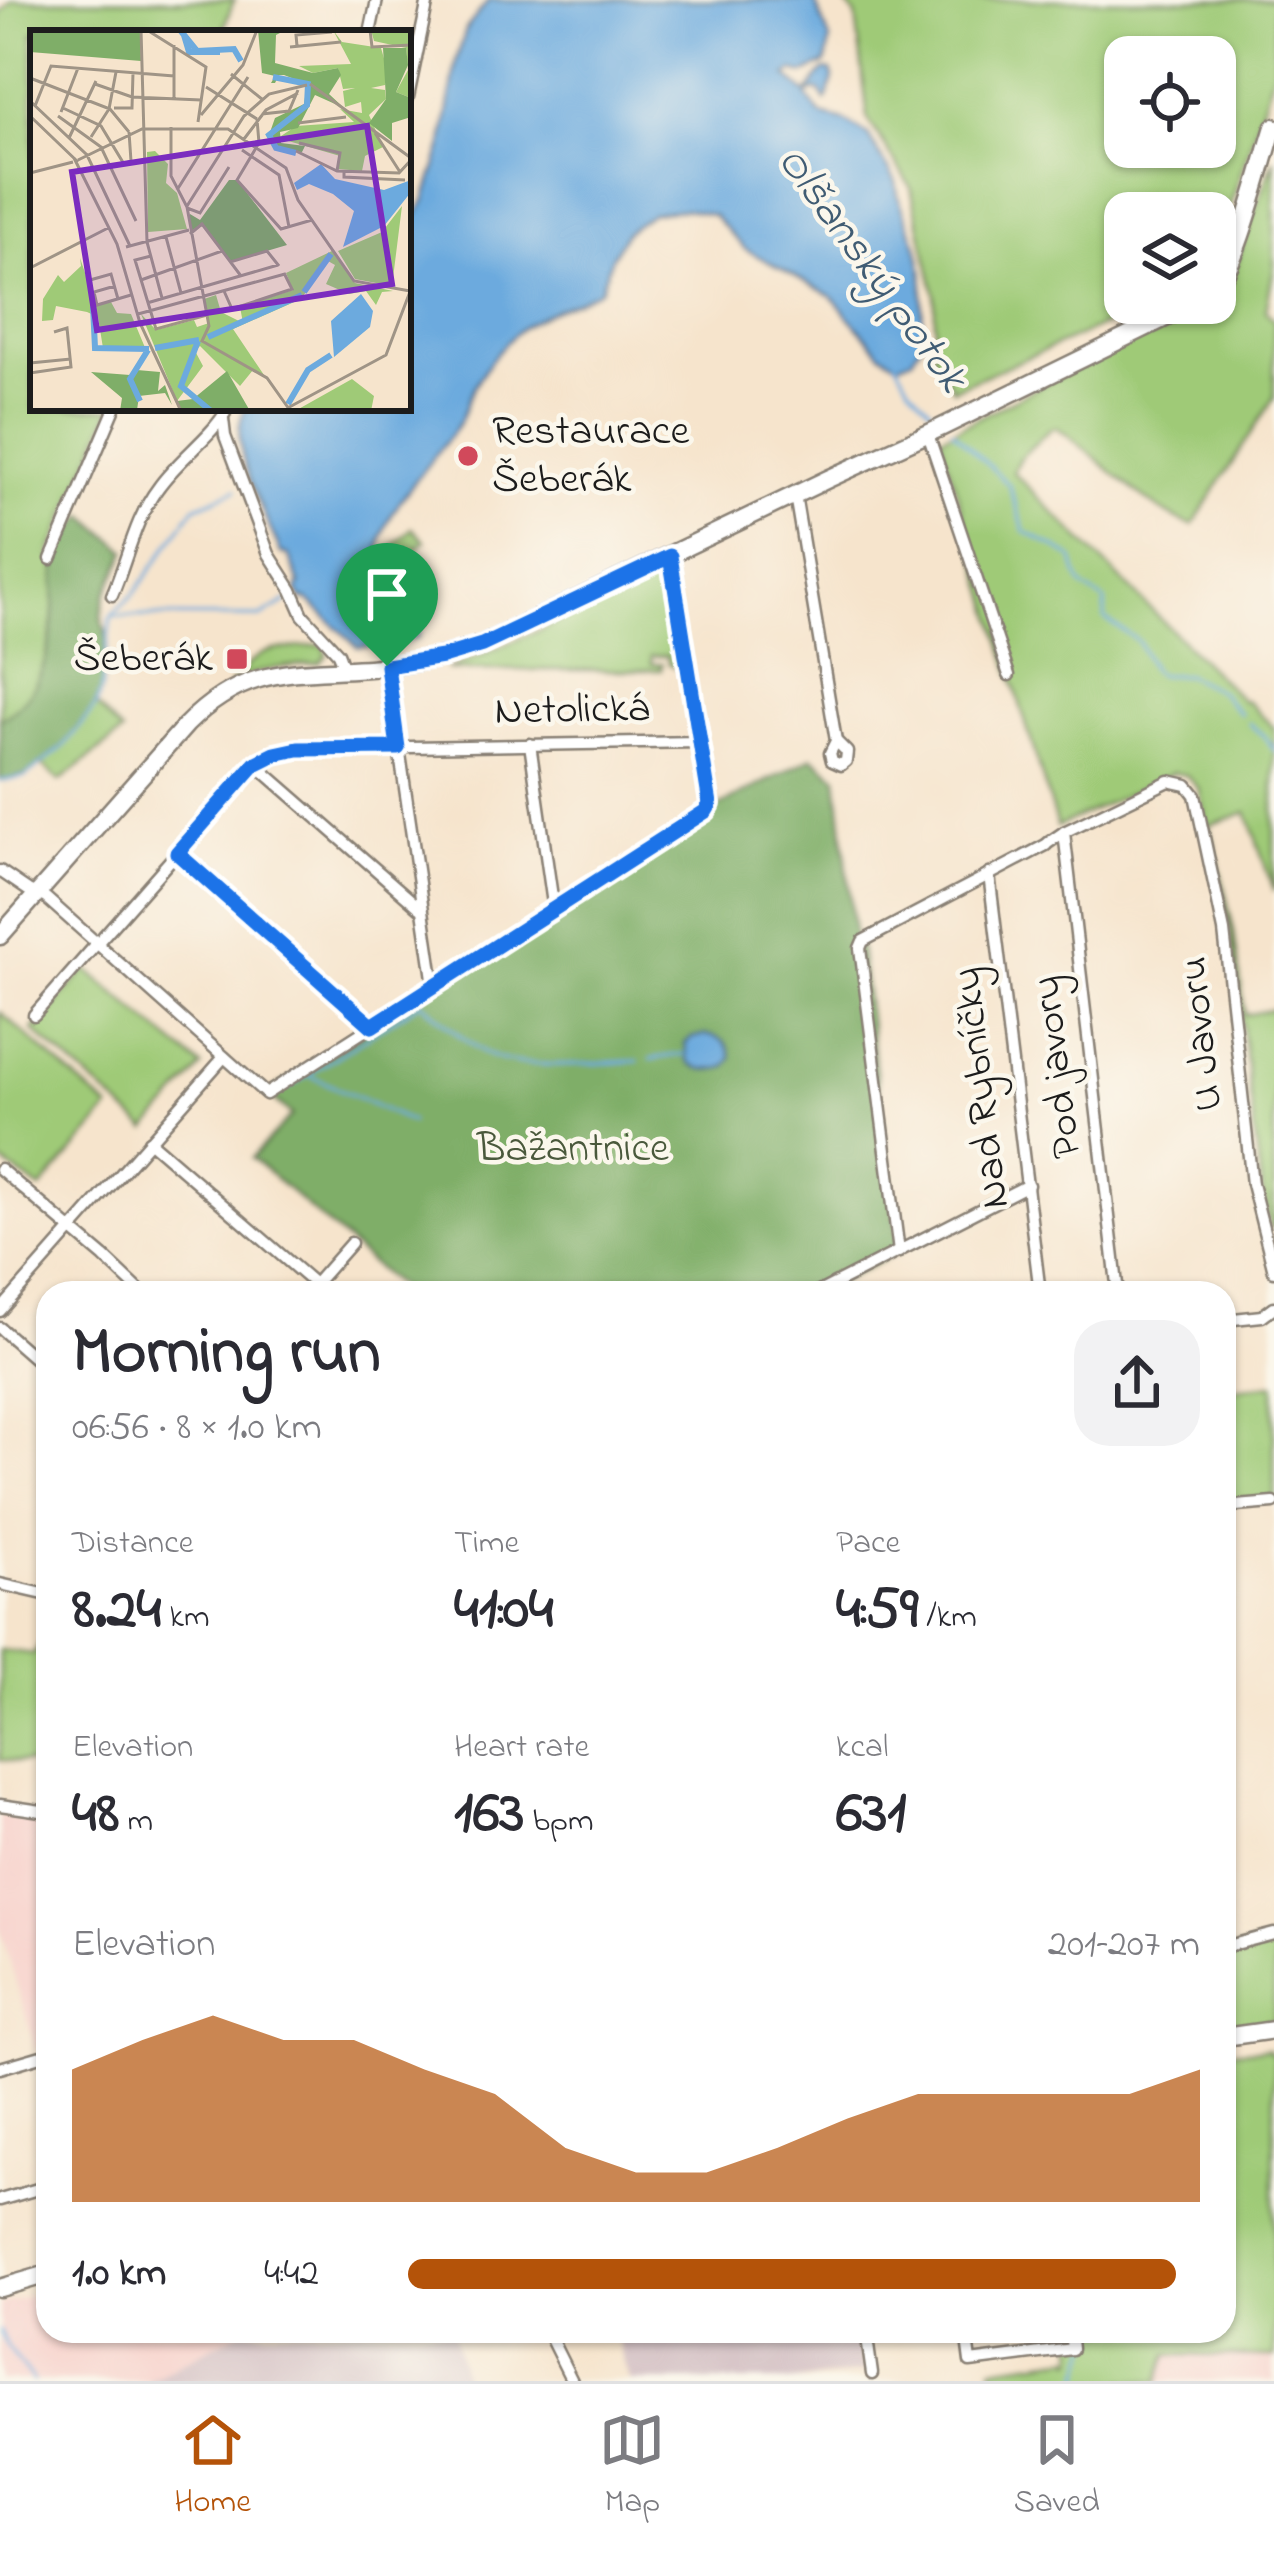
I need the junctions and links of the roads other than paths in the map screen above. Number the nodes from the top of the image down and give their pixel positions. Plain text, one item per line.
1 (377, 0) edge
2 (428, 0) edge
3 (371, 30) edge
4 (411, 82) edge
5 (1274, 128) edge
6 (1236, 247) edge
7 (1153, 324) edge
8 (114, 411) edge
9 (225, 413) edge
10 (939, 428) junction
11 (795, 495) junction
12 (670, 556) junction
13 (51, 559) dead end
14 (112, 595) dead end
15 (387, 666) junction
16 (344, 669) junction
17 (1009, 675) dead end
18 (836, 741) dead end
19 (700, 742) junction
20 (530, 745) junction
21 (398, 748) junction
22 (255, 764) junction
23 (1064, 832) junction
24 (177, 853) junction
25 (0, 871) edge
26 (989, 874) junction
27 (37, 893) junction
28 (421, 909) junction
29 (554, 911) junction
30 (0, 935) edge
31 (96, 943) junction
32 (434, 985) junction
33 (34, 1015) dead end
34 (372, 1026) junction
35 (224, 1057) junction
36 (149, 1141) junction
37 (0, 1169) edge
38 (1028, 1185) junction
39 (71, 1230) junction
40 (351, 1243) dead end
41 (899, 1252) junction
42 (1274, 1271) edge
43 (128, 1281) edge
44 (306, 1281) edge
45 (323, 1281) edge
46 (841, 1281) edge
47 (1039, 1281) edge
48 (1117, 1281) edge
49 (1274, 1307) edge
50 (0, 1311) edge
51 (1236, 1319) edge
52 (0, 1328) edge
53 (36, 1360) edge
54 (1274, 1503) edge
55 (1236, 1506) edge
56 (0, 1584) edge
57 (36, 1592) edge
58 (0, 1805) edge
59 (36, 1810) edge
60 (1274, 1934) edge
61 (1236, 1944) edge
62 (1274, 2030) edge
63 (1236, 2035) edge
64 (36, 2058) edge
65 (0, 2068) edge
66 (36, 2190) edge
67 (0, 2200) edge
68 (36, 2278) edge
69 (0, 2288) edge
70 (553, 2343) edge
71 (868, 2343) edge
72 (968, 2343) edge
73 (1071, 2343) edge
74 (872, 2374) dead end
75 (572, 2381) edge

1 - 3 street
2 - 4 street
5 - 6 street
7 - 10 street
8 - 13 street
9 - 14 street
9 - 16 street
10 - 11 street
10 - 17 street
11 - 12 street
11 - 18 street
12 - 15 street
12 - 19 street
15 - 16 street
15 - 21 street
16 - 27 street
19 - 20 street, Netolická
19 - 29 street
20 - 21 street, Netolická
20 - 29 street
21 - 22 street, Netolická
21 - 28 street
22 - 24 street
22 - 28 street
23 - 26 street
23 - 42 street, U Javoru
23 - 48 street, Pod javory
24 - 31 street
24 - 34 street
25 - 27 street
26 - 38 street, Nad Rybníčky
26 - 41 street
27 - 30 street
27 - 31 street
28 - 32 street
29 - 32 street
31 - 33 street
31 - 35 street
32 - 34 street
34 - 35 street
35 - 36 street
36 - 39 street
36 - 44 street
37 - 39 street
38 - 41 street
38 - 47 street, Nad Rybníčky
39 - 43 street
39 - 50 street
40 - 45 street
41 - 46 street
49 - 51 street
52 - 53 street
54 - 55 street
56 - 57 street
58 - 59 street
60 - 61 street
62 - 63 street
64 - 65 street
66 - 67 street
68 - 69 street
70 - 75 street
71 - 74 street
72 - 73 street

